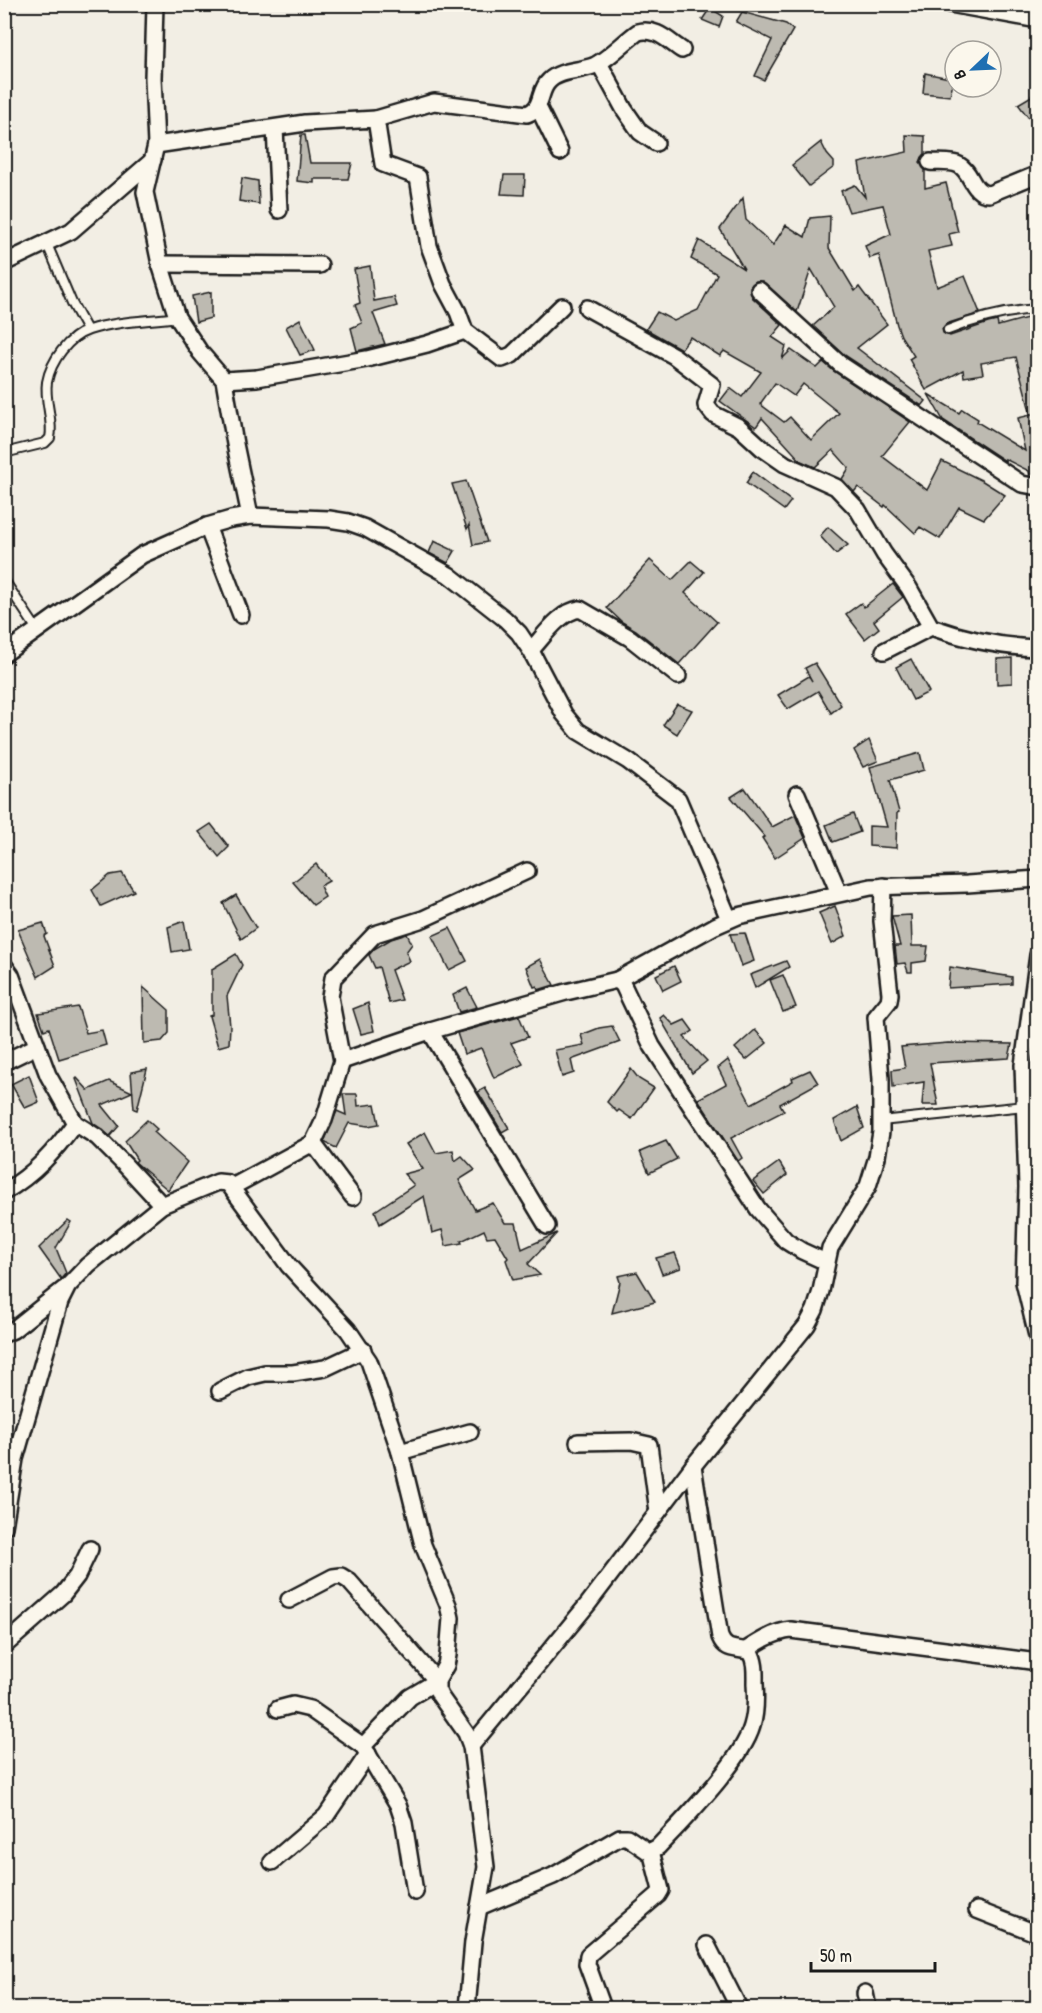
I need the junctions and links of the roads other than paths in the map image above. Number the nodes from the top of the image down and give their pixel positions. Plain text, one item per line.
1 (155, 4) edge
2 (950, 4) edge
3 (1038, 21) edge
4 (682, 50) dead end
5 (599, 63) junction
6 (538, 107) junction
7 (376, 119) junction
8 (275, 128) junction
9 (656, 143) dead end
10 (154, 152) junction
11 (560, 152) dead end
12 (930, 162) dead end
13 (1038, 174) edge
14 (279, 210) dead end
15 (47, 244) junction
16 (4, 263) edge
17 (160, 264) junction
18 (320, 265) dead end
19 (759, 290) dead end
20 (562, 306) dead end
21 (587, 308) dead end
22 (1038, 309) edge
23 (177, 317) junction
24 (87, 330) junction
25 (948, 330) dead end
26 (465, 331) junction
27 (224, 380) junction
28 (4, 453) edge
29 (1038, 487) edge
30 (250, 516) junction
31 (207, 526) junction
32 (4, 580) edge
33 (241, 615) dead end
34 (931, 627) junction
35 (38, 631) junction
36 (1038, 648) edge
37 (531, 650) junction
38 (884, 651) dead end
39 (4, 654) edge
40 (678, 676) dead end
41 (797, 794) dead end
42 (527, 871) dead end
43 (1038, 879) edge
44 (883, 886) junction
45 (839, 893) junction
46 (729, 919) junction
47 (1038, 955) edge
48 (4, 964) edge
49 (617, 980) junction
50 (430, 1031) junction
51 (37, 1046) junction
52 (342, 1060) junction
53 (4, 1062) edge
54 (1025, 1106) junction
55 (881, 1120) junction
56 (75, 1122) junction
57 (313, 1143) junction
58 (232, 1187) junction
59 (4, 1192) edge
60 (353, 1197) dead end
61 (162, 1205) junction
62 (547, 1226) dead end
63 (826, 1262) junction
64 (68, 1286) junction
65 (4, 1334) edge
66 (1038, 1340) edge
67 (363, 1350) junction
68 (220, 1391) dead end
69 (470, 1432) dead end
70 (578, 1442) dead end
71 (400, 1452) junction
72 (693, 1466) junction
73 (658, 1512) junction
74 (4, 1527) edge
75 (90, 1549) dead end
76 (289, 1600) dead end
77 (4, 1646) edge
78 (746, 1650) junction
79 (1038, 1662) edge
80 (437, 1681) junction
81 (278, 1709) dead end
82 (471, 1746) junction
83 (366, 1750) junction
84 (651, 1851) junction
85 (272, 1862) dead end
86 (416, 1892) dead end
87 (479, 1908) junction
88 (977, 1910) dead end
89 (1038, 1934) edge
90 (707, 1945) dead end
91 (865, 1993) dead end
92 (467, 2008) edge
93 (603, 2008) edge
94 (739, 2008) edge
95 (868, 2008) edge

1 - 10 street
2 - 3 street
4 - 5 street
5 - 6 street
5 - 9 street
6 - 7 street
6 - 11 street
7 - 8 street
7 - 26 street
8 - 10 street
8 - 14 street
10 - 15 street
10 - 17 street
12 - 13 street
15 - 16 street
15 - 24 lane
17 - 18 street
17 - 23 street
19 - 29 street
20 - 26 street
21 - 34 street
22 - 25 lane
23 - 24 lane
23 - 27 street
24 - 28 lane
26 - 27 street
27 - 30 street
30 - 31 street
30 - 37 street
31 - 33 street
31 - 35 street
32 - 35 lane
34 - 36 street
34 - 38 street
35 - 39 street
37 - 40 street
37 - 46 street
41 - 45 street
42 - 52 street
43 - 44 street
44 - 45 street
44 - 55 street
45 - 46 street
46 - 49 street
47 - 54 street
48 - 51 street
49 - 50 street
49 - 63 street
50 - 52 street
50 - 62 street
51 - 53 street
51 - 56 street
52 - 57 street
54 - 55 lane
54 - 66 street
55 - 63 street
56 - 59 street
56 - 61 street
57 - 58 street
57 - 60 street
58 - 61 street
58 - 67 street
61 - 64 street
63 - 72 street
64 - 65 street
64 - 74 street
67 - 68 street
67 - 71 street
69 - 71 street
70 - 73 street
71 - 80 street
72 - 73 street
72 - 78 street
73 - 82 street
75 - 77 street
76 - 80 street
78 - 79 street
78 - 84 street
80 - 82 street
80 - 83 street
81 - 83 street
82 - 87 street
83 - 85 street
83 - 86 street
84 - 87 street
84 - 93 street
87 - 92 street
88 - 89 street
90 - 94 street
91 - 95 street

